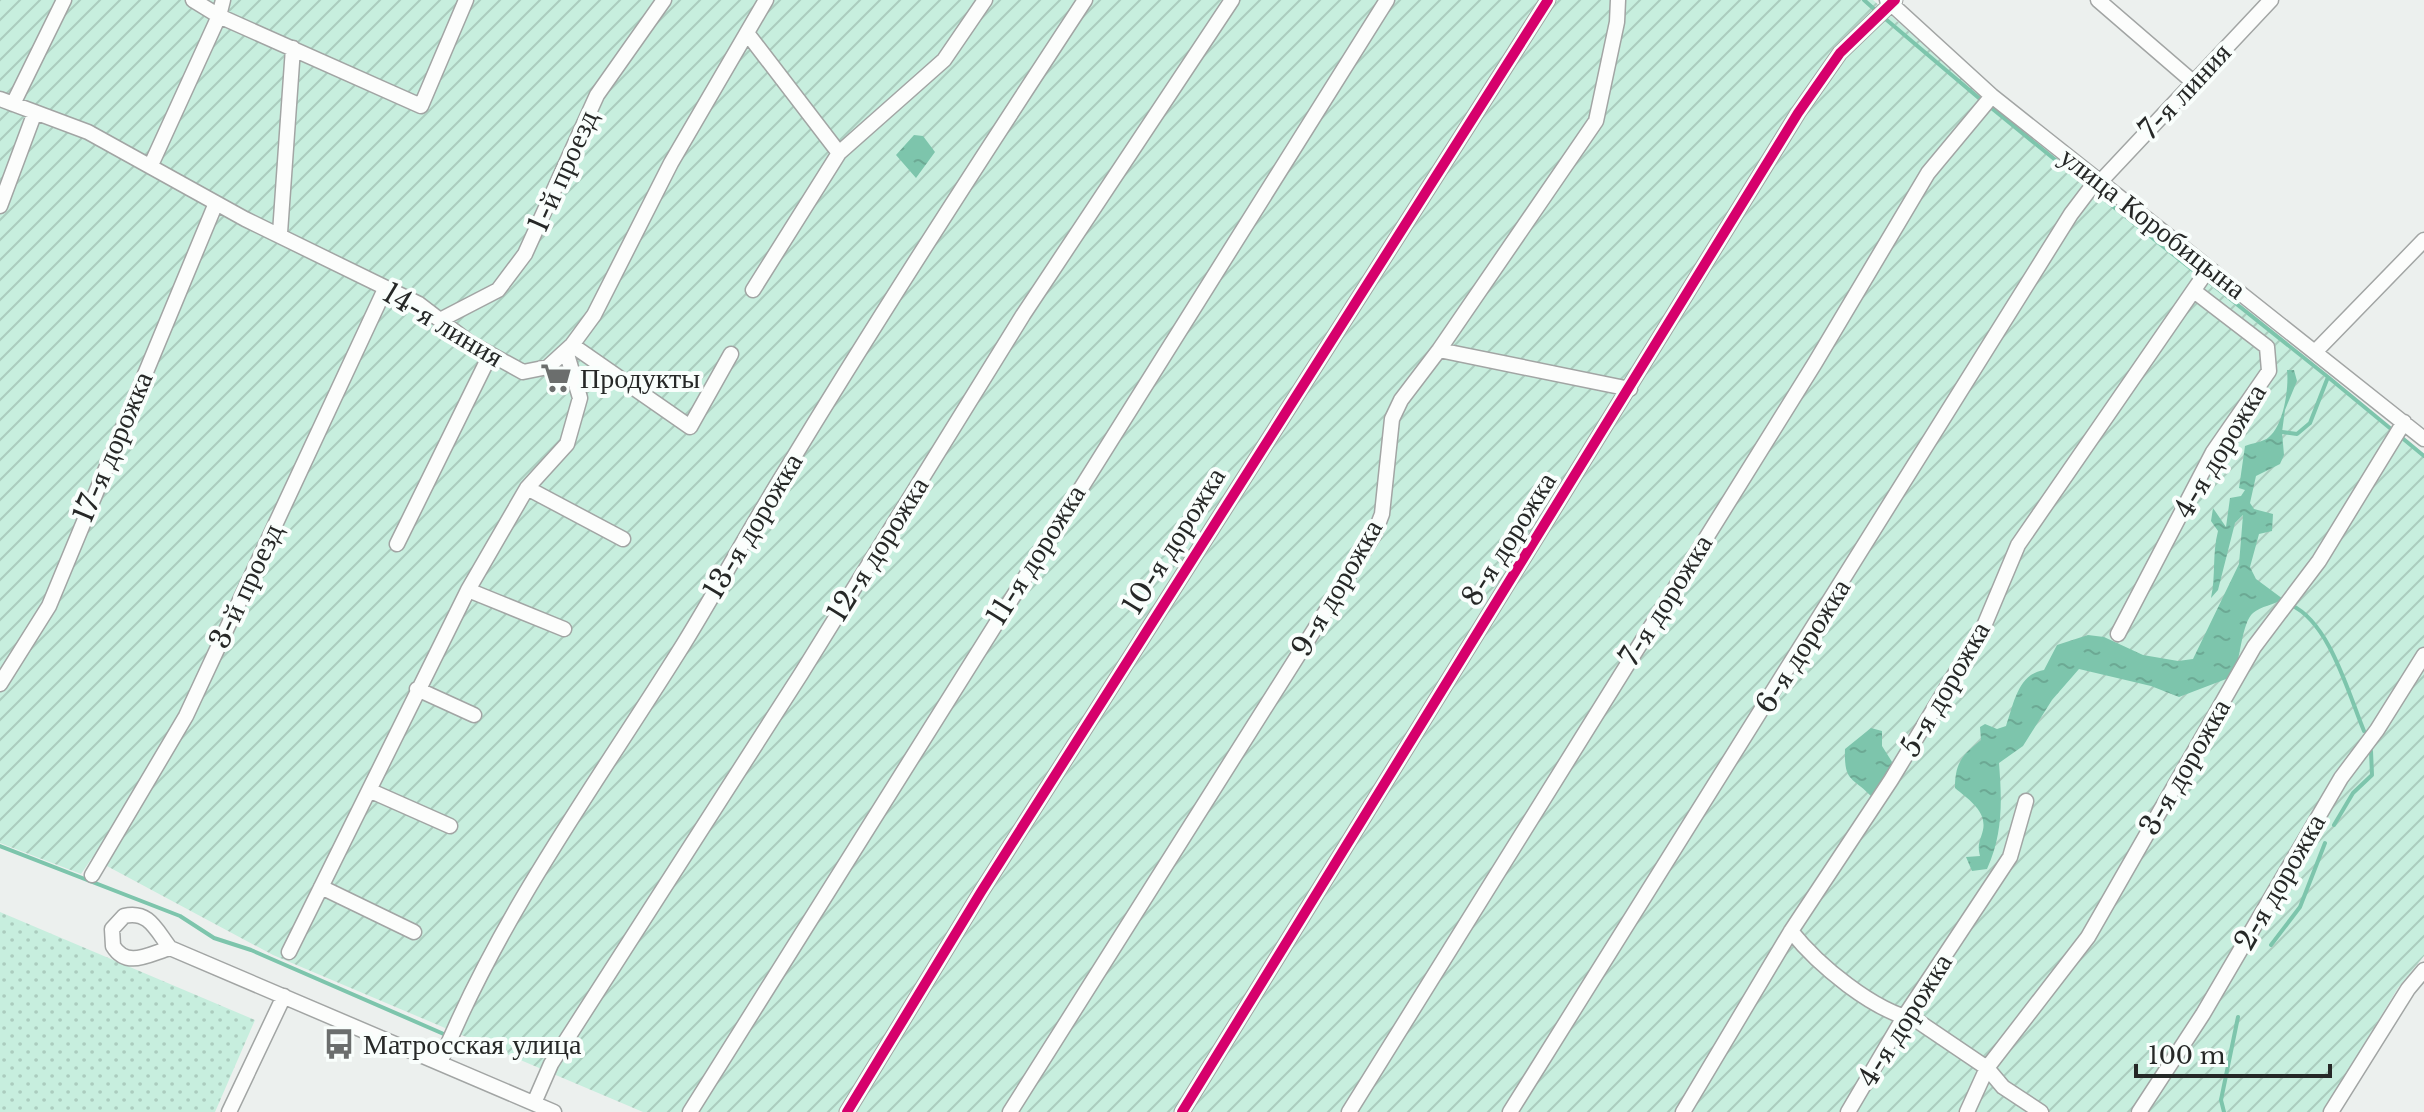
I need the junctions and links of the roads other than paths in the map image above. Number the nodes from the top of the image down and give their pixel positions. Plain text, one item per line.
1 (64, 0) edge
2 (193, 0) edge
3 (223, 0) edge
4 (466, 0) edge
5 (664, 0) edge
6 (766, 0) edge
7 (985, 0) edge
8 (1085, 0) edge
9 (1232, 0) edge
10 (1387, 0) edge
11 (1548, 0) edge
12 (1618, 0) edge
13 (2098, 0) edge
14 (2271, 0) edge
15 (1891, 1) edge
16 (219, 16) junction
17 (747, 33) junction
18 (293, 48) junction
19 (2193, 82) junction
20 (1992, 96) junction
21 (7, 101) edge
22 (35, 112) junction
23 (839, 153) junction
24 (151, 165) junction
25 (2098, 181) junction
26 (216, 203) junction
27 (0, 206) edge
28 (280, 233) junction
29 (2424, 240) edge
30 (2209, 268) junction
31 (385, 289) junction
32 (753, 290) dead end
33 (2194, 291) junction
34 (442, 319) junction
35 (569, 348) junction
36 (1439, 350) junction
37 (2316, 351) junction
38 (731, 354) dead end
39 (490, 355) junction
40 (1630, 389) junction
41 (2404, 422) junction
42 (2424, 439) edge
43 (527, 488) junction
44 (623, 539) dead end
45 (397, 544) dead end
46 (468, 590) junction
47 (564, 629) dead end
48 (2118, 634) dead end
49 (2424, 655) edge
50 (0, 684) edge
51 (417, 689) junction
52 (474, 715) dead end
53 (371, 791) junction
54 (2026, 801) dead end
55 (450, 826) dead end
56 (92, 875) dead end
57 (321, 887) junction
58 (1791, 931) junction
59 (414, 932) dead end
60 (170, 948) dead end
61 (289, 952) dead end
62 (2424, 970) edge
63 (284, 996) junction
64 (1904, 1017) junction
65 (440, 1063) junction
66 (1987, 1068) junction
67 (534, 1103) junction
68 (229, 1112) edge
69 (554, 1112) edge
70 (690, 1112) edge
71 (847, 1112) edge
72 (1010, 1112) edge
73 (1182, 1112) edge
74 (1349, 1112) edge
75 (1510, 1112) edge
76 (1683, 1112) edge
77 (1848, 1112) edge
78 (1967, 1112) edge
79 (2041, 1112) edge
80 (2139, 1112) edge
81 (2331, 1112) edge

1 - 21 street
2 - 16 street
3 - 16 street
4 - 18 street
5 - 34 street, 1-й проезд
6 - 17 street, 14-я линия
7 - 23 street
8 - 65 street, 13-я дорожка
9 - 67 street, 12-я дорожка
10 - 70 street, 11-я дорожка
11 - 71 street, 10-я дорожка
12 - 36 street, 9-я дорожка
13 - 19 street
14 - 19 street, 7-я линия
15 - 20 street, улица Коробицына
15 - 40 street, 8-я дорожка
16 - 18 street
16 - 24 street
17 - 23 street
17 - 35 street, 14-я линия
18 - 28 street
19 - 25 street, 7-я линия
20 - 25 street, улица Коробицына
20 - 74 street, 7-я дорожка
21 - 22 street, 14-я линия
22 - 24 street, 14-я линия
22 - 27 street
23 - 32 street
24 - 26 street, 14-я линия
25 - 30 street, улица Коробицына
25 - 75 street, 6-я дорожка
26 - 28 street, 14-я линия
26 - 50 street, 17-я дорожка
28 - 31 street, 14-я линия
29 - 37 street
30 - 33 street, 5-я дорожка
30 - 37 street, улица Коробицына
31 - 34 street, 14-я линия
31 - 56 street, 3-й проезд
33 - 48 street, 4-я дорожка
33 - 58 street, 5-я дорожка
34 - 39 street, 14-я линия
35 - 38 street
35 - 39 street, 14-я линия
35 - 43 street
36 - 40 street
36 - 72 street, 9-я дорожка
37 - 41 street, улица Коробицына
39 - 45 street
40 - 73 street, 8-я дорожка
41 - 42 street, улица Коробицына
41 - 66 street, 3-я дорожка
43 - 44 street
43 - 46 street
46 - 47 street
46 - 51 street
49 - 80 street, 2-я дорожка
51 - 52 street
51 - 53 street
53 - 55 street
53 - 57 street
54 - 64 street, 4-я дорожка
57 - 59 street
57 - 61 street
58 - 64 street
58 - 76 street, 5-я дорожка
60 - 63 street
62 - 81 street
63 - 65 street
63 - 68 street
64 - 66 street
64 - 77 street, 4-я дорожка
65 - 67 street
66 - 78 street, 3-я дорожка
66 - 79 street
67 - 69 street

